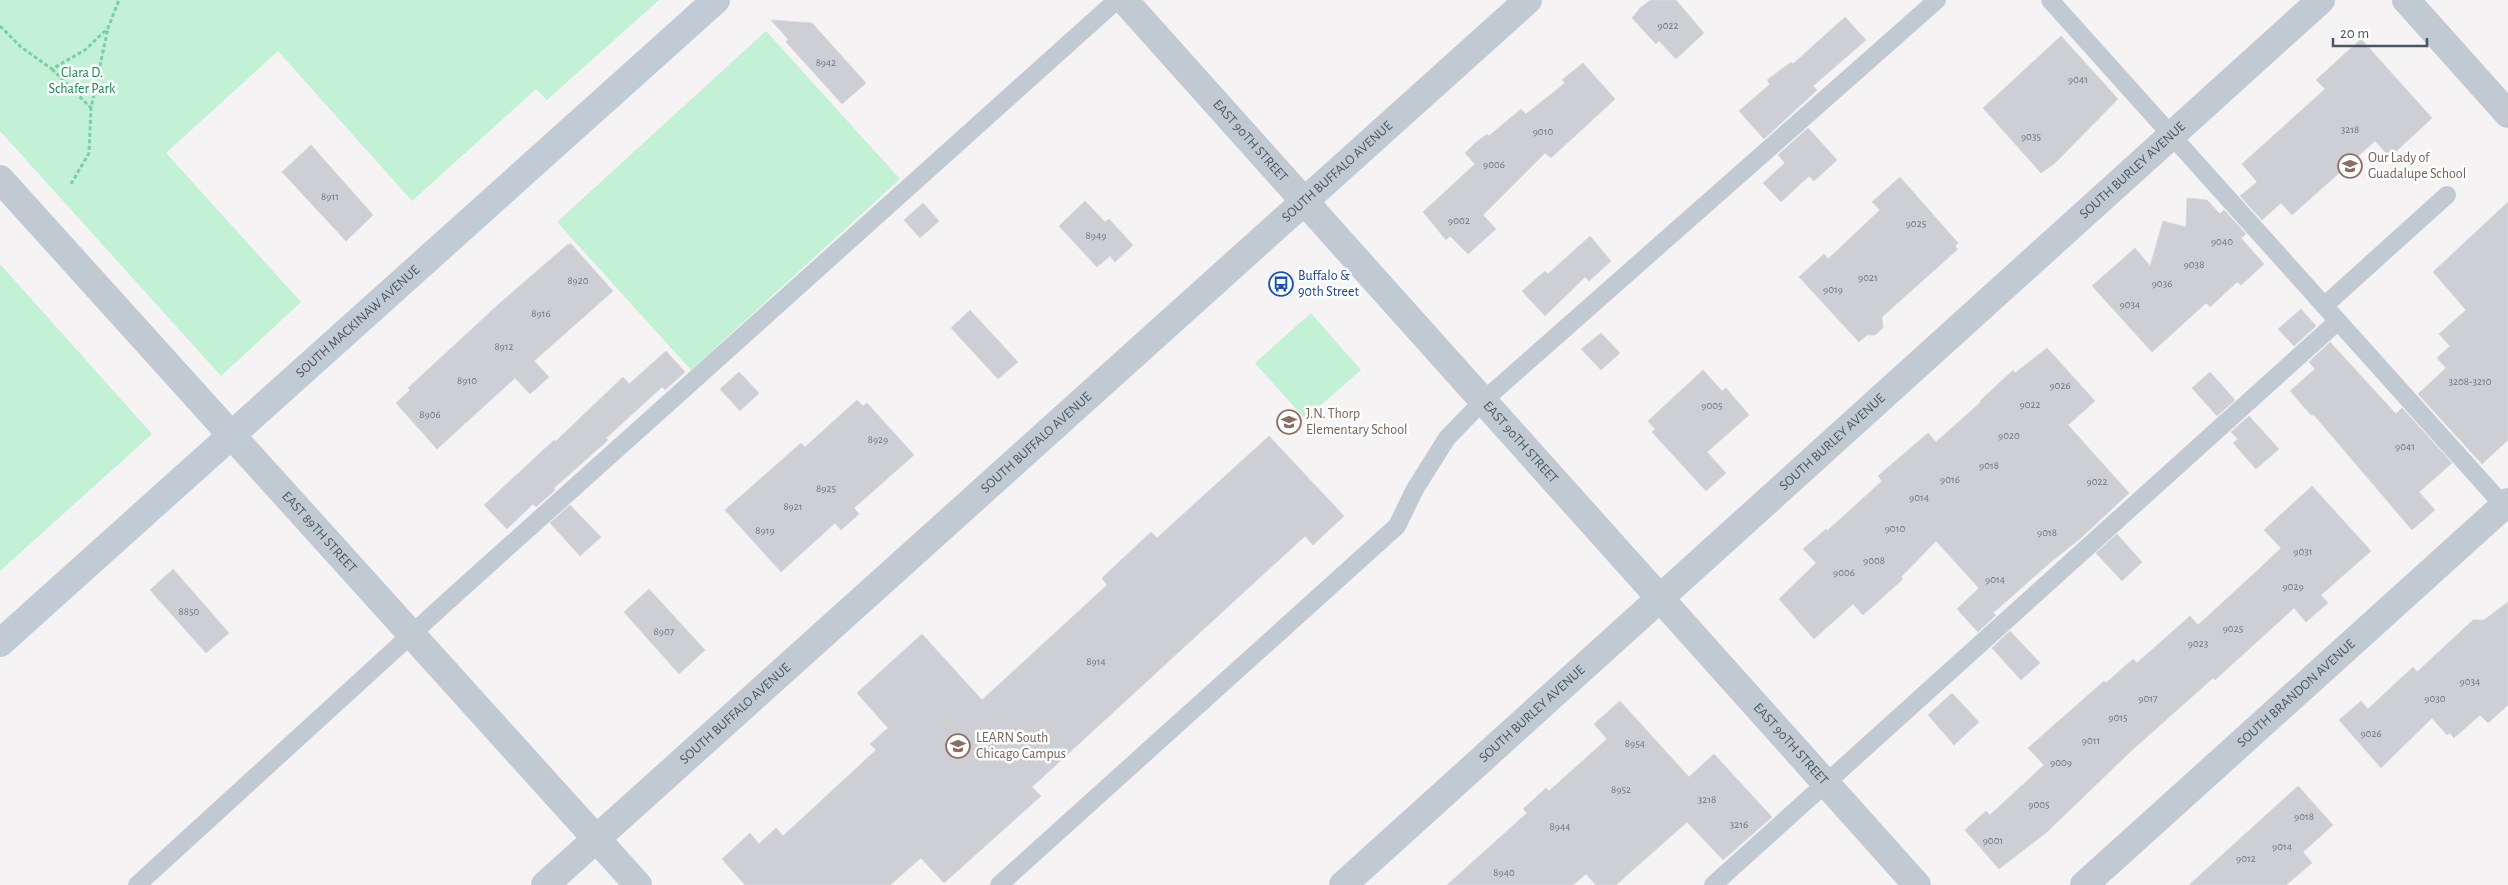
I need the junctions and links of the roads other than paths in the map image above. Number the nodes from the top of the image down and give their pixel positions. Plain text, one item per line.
1 (716, 0) edge
2 (1117, 0) edge
3 (1124, 0) edge
4 (1528, 0) edge
5 (1937, 0) edge
6 (2050, 0) edge
7 (2321, 0) edge
8 (2406, 0) edge
9 (2508, 114) edge
10 (2171, 136) junction
11 (0, 179) edge
12 (2447, 195) dead end
13 (1305, 203) junction
14 (2324, 306) junction
15 (2338, 321) junction
16 (1483, 401) junction
17 (232, 435) junction
18 (2506, 504) edge
19 (1660, 599) junction
20 (412, 634) junction
21 (0, 644) edge
22 (1826, 783) junction
23 (596, 838) junction
24 (137, 885) edge
25 (545, 885) edge
26 (638, 885) edge
27 (999, 885) edge
28 (1344, 885) edge
29 (1713, 885) edge
30 (1917, 885) edge
31 (2084, 885) edge

1 - 17 main road, SOUTH MACKINAW AVENUE
2 - 20 lane
3 - 13 street, EAST 90TH STREET
4 - 13 street, SOUTH BUFFALO AVENUE
5 - 16 lane
6 - 10 lane
7 - 10 street, SOUTH BURLEY AVENUE
8 - 9 street
10 - 14 lane
10 - 19 street, SOUTH BURLEY AVENUE
11 - 17 street, EAST 89TH STREET
12 - 14 lane
13 - 16 street, EAST 90TH STREET
13 - 23 street, SOUTH BUFFALO AVENUE
14 - 15 lane
15 - 18 lane
15 - 22 lane
16 - 19 street, EAST 90TH STREET
16 - 27 lane
17 - 20 street, EAST 89TH STREET
17 - 21 main road, SOUTH MACKINAW AVENUE
18 - 31 street, SOUTH BRANDON AVENUE
19 - 22 street, EAST 90TH STREET
19 - 28 street, SOUTH BURLEY AVENUE
20 - 23 street, EAST 89TH STREET
20 - 24 lane
22 - 29 lane
22 - 30 street, EAST 90TH STREET
23 - 25 street, SOUTH BUFFALO AVENUE
23 - 26 street, EAST 89TH STREET

